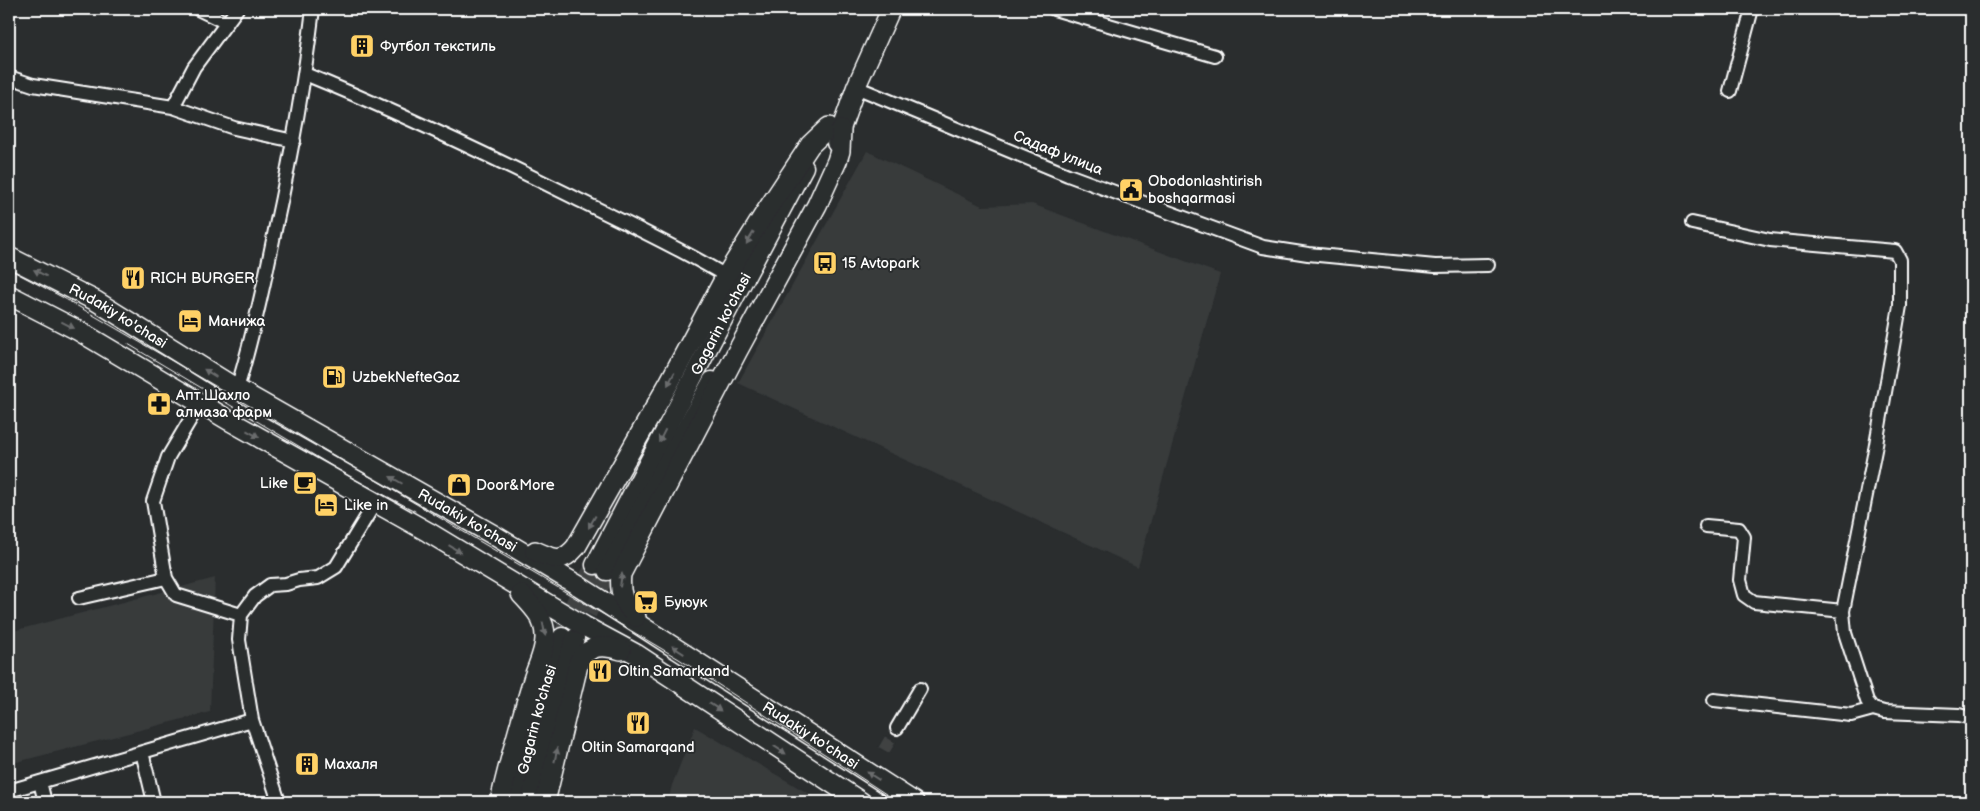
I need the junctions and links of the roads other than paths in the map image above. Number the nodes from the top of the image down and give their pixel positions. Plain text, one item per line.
1 (198, 9) edge
2 (237, 9) edge
3 (313, 9) edge
4 (891, 9) edge
5 (1054, 9) edge
6 (1752, 9) edge
7 (228, 23) junction
8 (1215, 56) dead end
9 (305, 74) junction
10 (9, 77) edge
11 (856, 87) junction
12 (1730, 92) dead end
13 (173, 107) junction
14 (835, 128) junction
15 (294, 141) junction
16 (1692, 224) dead end
17 (9, 257) edge
18 (1488, 265) dead end
19 (726, 276) junction
20 (9, 295) edge
21 (237, 390) junction
22 (200, 403) junction
23 (375, 502) junction
24 (445, 509) junction
25 (1706, 526) dead end
26 (428, 532) junction
27 (496, 536) junction
28 (601, 568) tunnel mouth
29 (504, 577) junction
30 (166, 578) junction
31 (79, 598) dead end
32 (1843, 611) junction
33 (241, 615) junction
34 (653, 634) junction
35 (636, 654) junction
36 (920, 689) dead end
37 (1714, 700) dead end
38 (1873, 709) junction
39 (1971, 718) edge
40 (252, 720) junction
41 (897, 728) tunnel mouth
42 (816, 738) junction
43 (142, 752) junction
44 (800, 763) junction
45 (40, 782) junction
46 (9, 791) edge
47 (45, 802) edge
48 (154, 802) edge
49 (278, 802) edge
50 (500, 802) edge
51 (516, 802) edge
52 (530, 802) edge
53 (545, 802) edge
54 (860, 802) edge
55 (914, 802) edge

1 - 7 street
2 - 7 street
3 - 9 street
4 - 11 main road, Gagarin ko'chasi
5 - 8 street
6 - 12 street
7 - 13 street
9 - 15 street
9 - 19 street
10 - 13 street
11 - 14 main road, Gagarin ko'chasi
11 - 18 street, Садаф улица
13 - 15 street
14 -> 19 main road
14 - 28 main road, Gagarin ko'chasi
34 -> 14 main road
15 - 21 street
16 - 32 street
21 -> 17 main road, Rudakiy ko'chasi
19 -> 27 main road
20 -> 22 main road, Rudakiy ko'chasi
24 -> 21 main road, Rudakiy ko'chasi
22 -> 23 main road, Rudakiy ko'chasi
22 - 30 street
23 - 26 main road, Rudakiy ko'chasi
23 - 33 street
24 - 26 main road
24 - 27 main road, Rudakiy ko'chasi
25 - 32 street
26 -> 29 main road, Rudakiy ko'chasi
27 - 34 main road, Rudakiy ko'chasi
29 - 35 main road, Rudakiy ko'chasi
29 -> 50 main road
30 - 31 street
30 - 33 street
32 - 38 street
33 - 40 street
42 -> 34 main road, Rudakiy ko'chasi
35 -> 44 main road, Rudakiy ko'chasi
53 -> 35 main road
36 - 41 street
37 - 38 street
38 - 39 street
40 - 43 street
40 - 49 street
42 - 44 main road
55 -> 42 main road, Rudakiy ko'chasi
43 - 45 street
43 - 48 street
44 - 54 main road, Rudakiy ko'chasi
45 - 46 street
45 - 47 street
51 - 52 main road, Gagarin ko'chasi

